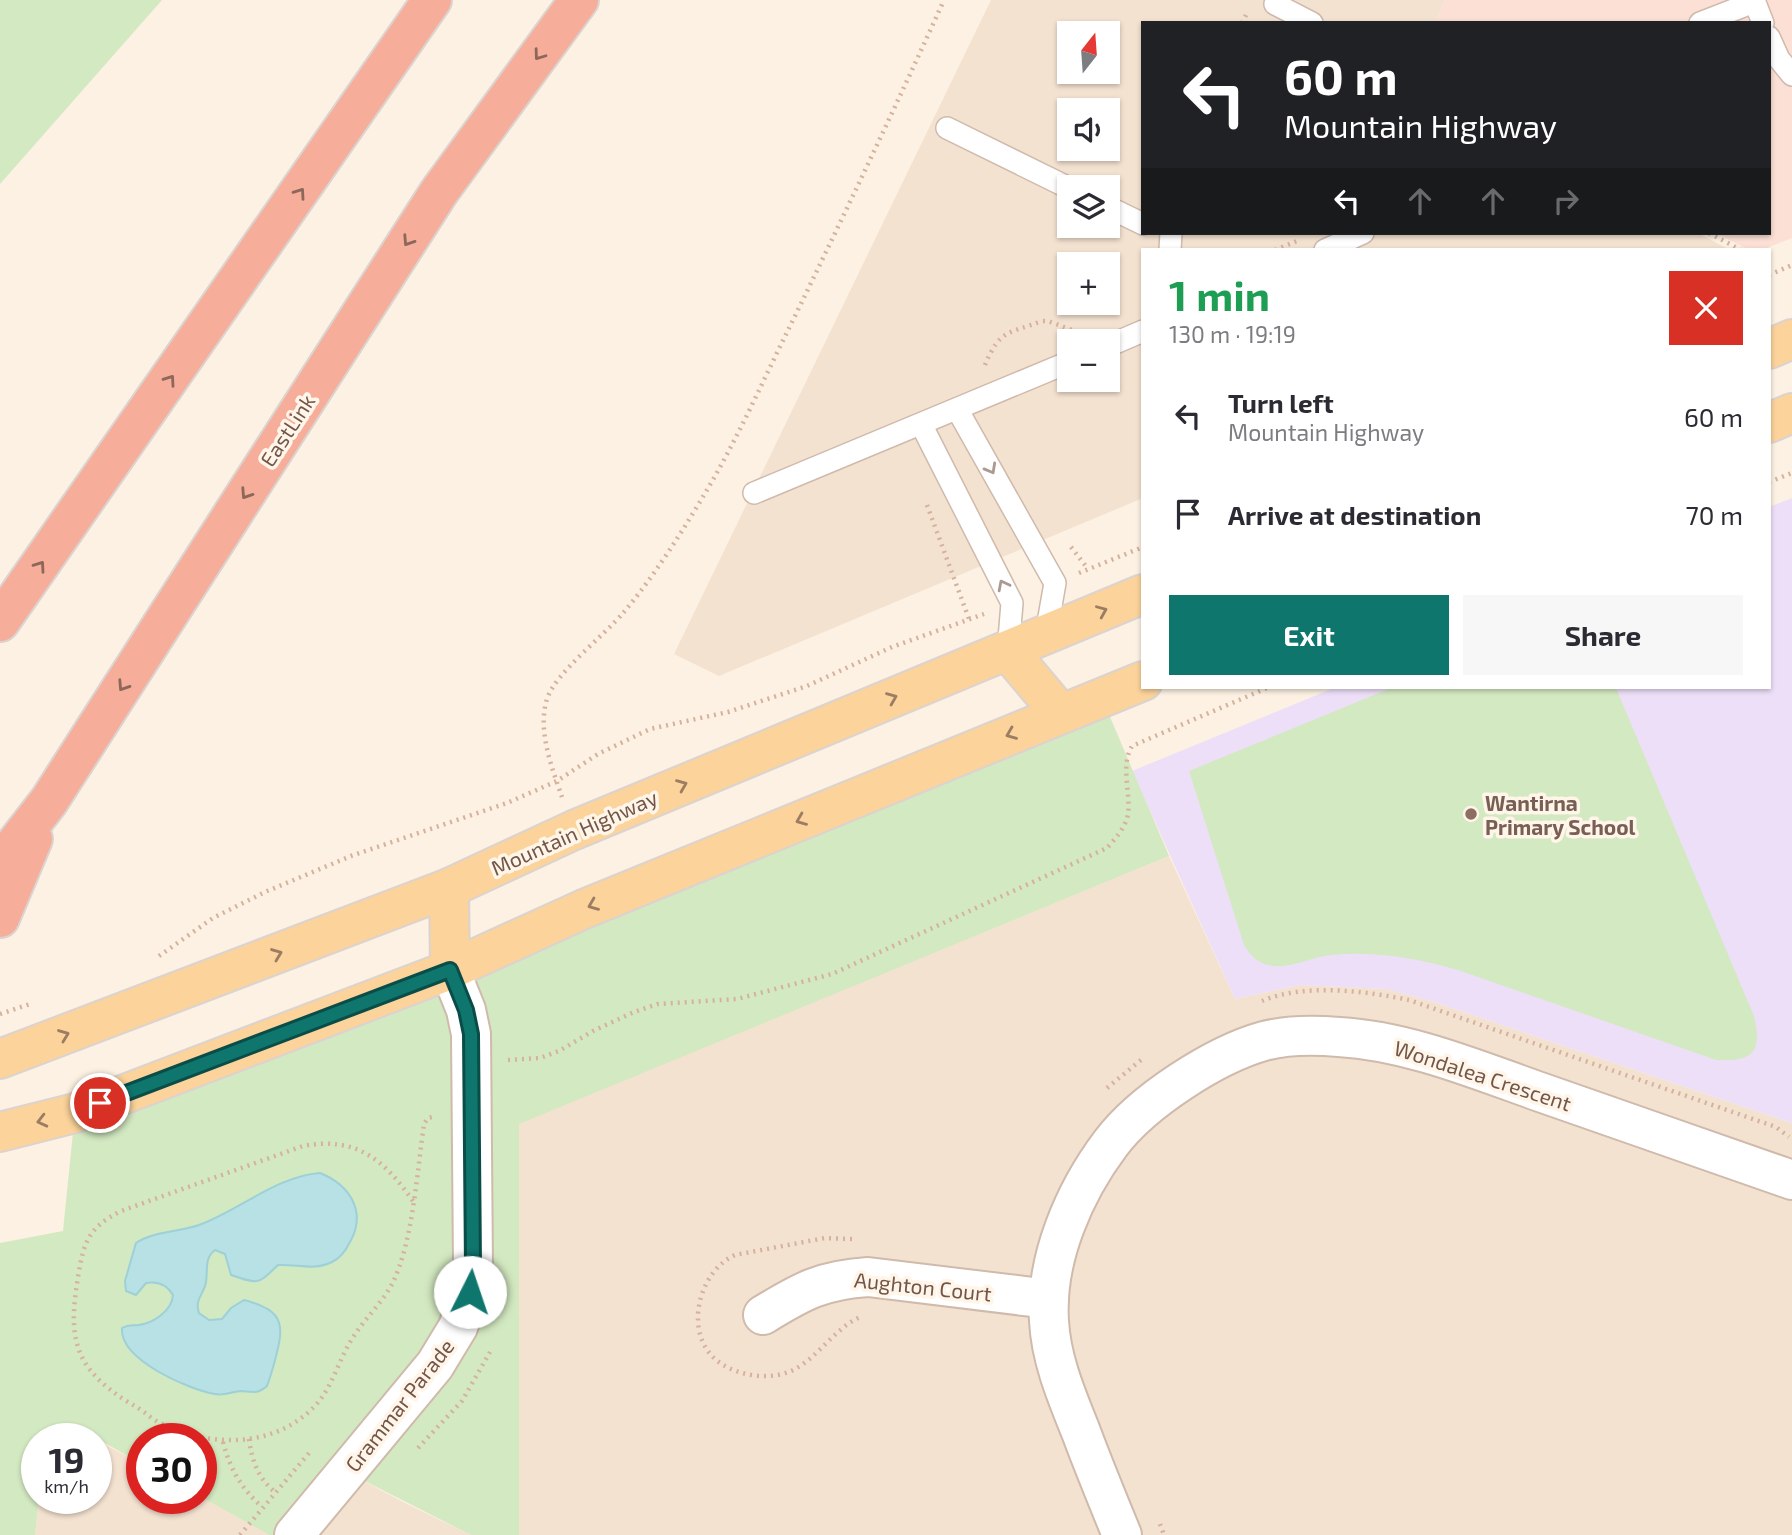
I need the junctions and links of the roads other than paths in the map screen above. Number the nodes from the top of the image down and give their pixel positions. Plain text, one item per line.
1 (432, 0) edge
2 (579, 0) edge
3 (1754, 1) edge
4 (1272, 9) edge
5 (1306, 21) edge
6 (1705, 21) edge
7 (1762, 21) edge
8 (1771, 42) edge
9 (1792, 75) edge
10 (947, 128) dead end
11 (1057, 182) edge
12 (1120, 212) edge
13 (1141, 223) edge
14 (1359, 235) edge
15 (1329, 248) edge
16 (1141, 332) edge
17 (1792, 340) edge
18 (1120, 341) edge
19 (1771, 348) edge
20 (1057, 367) edge
21 (957, 409) junction
22 (1792, 413) edge
23 (1771, 422) edge
24 (921, 424) junction
25 (754, 493) dead end
26 (1141, 595) edge
27 (0, 622) edge
28 (1045, 634) junction
29 (1008, 651) junction
30 (1141, 682) edge
31 (1060, 714) junction
32 (49, 801) junction
33 (0, 864) edge
34 (449, 888) junction
35 (0, 918) edge
36 (450, 970) junction
37 (0, 1059) edge
38 (0, 1132) edge
39 (1792, 1181) edge
40 (1049, 1300) junction
41 (763, 1315) dead end
42 (293, 1535) edge
43 (1122, 1535) edge

27 -> 1 highway
2 -> 32 highway, EastLink
3 - 6 lane
3 - 7 lane
4 - 5 lane
8 - 9 lane
10 - 11 lane
12 - 13 lane
14 - 15 lane
16 - 18 lane
17 - 19 main road
20 - 21 lane
21 - 24 lane
21 -> 28 lane
22 - 23 main road
24 - 25 lane
29 -> 24 lane
28 -> 26 main road, Mountain Highway
28 - 29 main road, Mountain Highway
28 - 31 main road
29 - 31 main road
34 -> 29 main road, Mountain Highway
30 - 31 main road
31 -> 36 main road
32 - 33 highway, EastLink
32 - 35 highway
34 - 36 main road
37 -> 34 main road, Mountain Highway
36 -> 38 main road
36 - 42 street, Grammar Parade
39 - 40 street, Wondalea Crescent
40 - 41 street, Aughton Court
40 - 43 street, Wondalea Crescent

